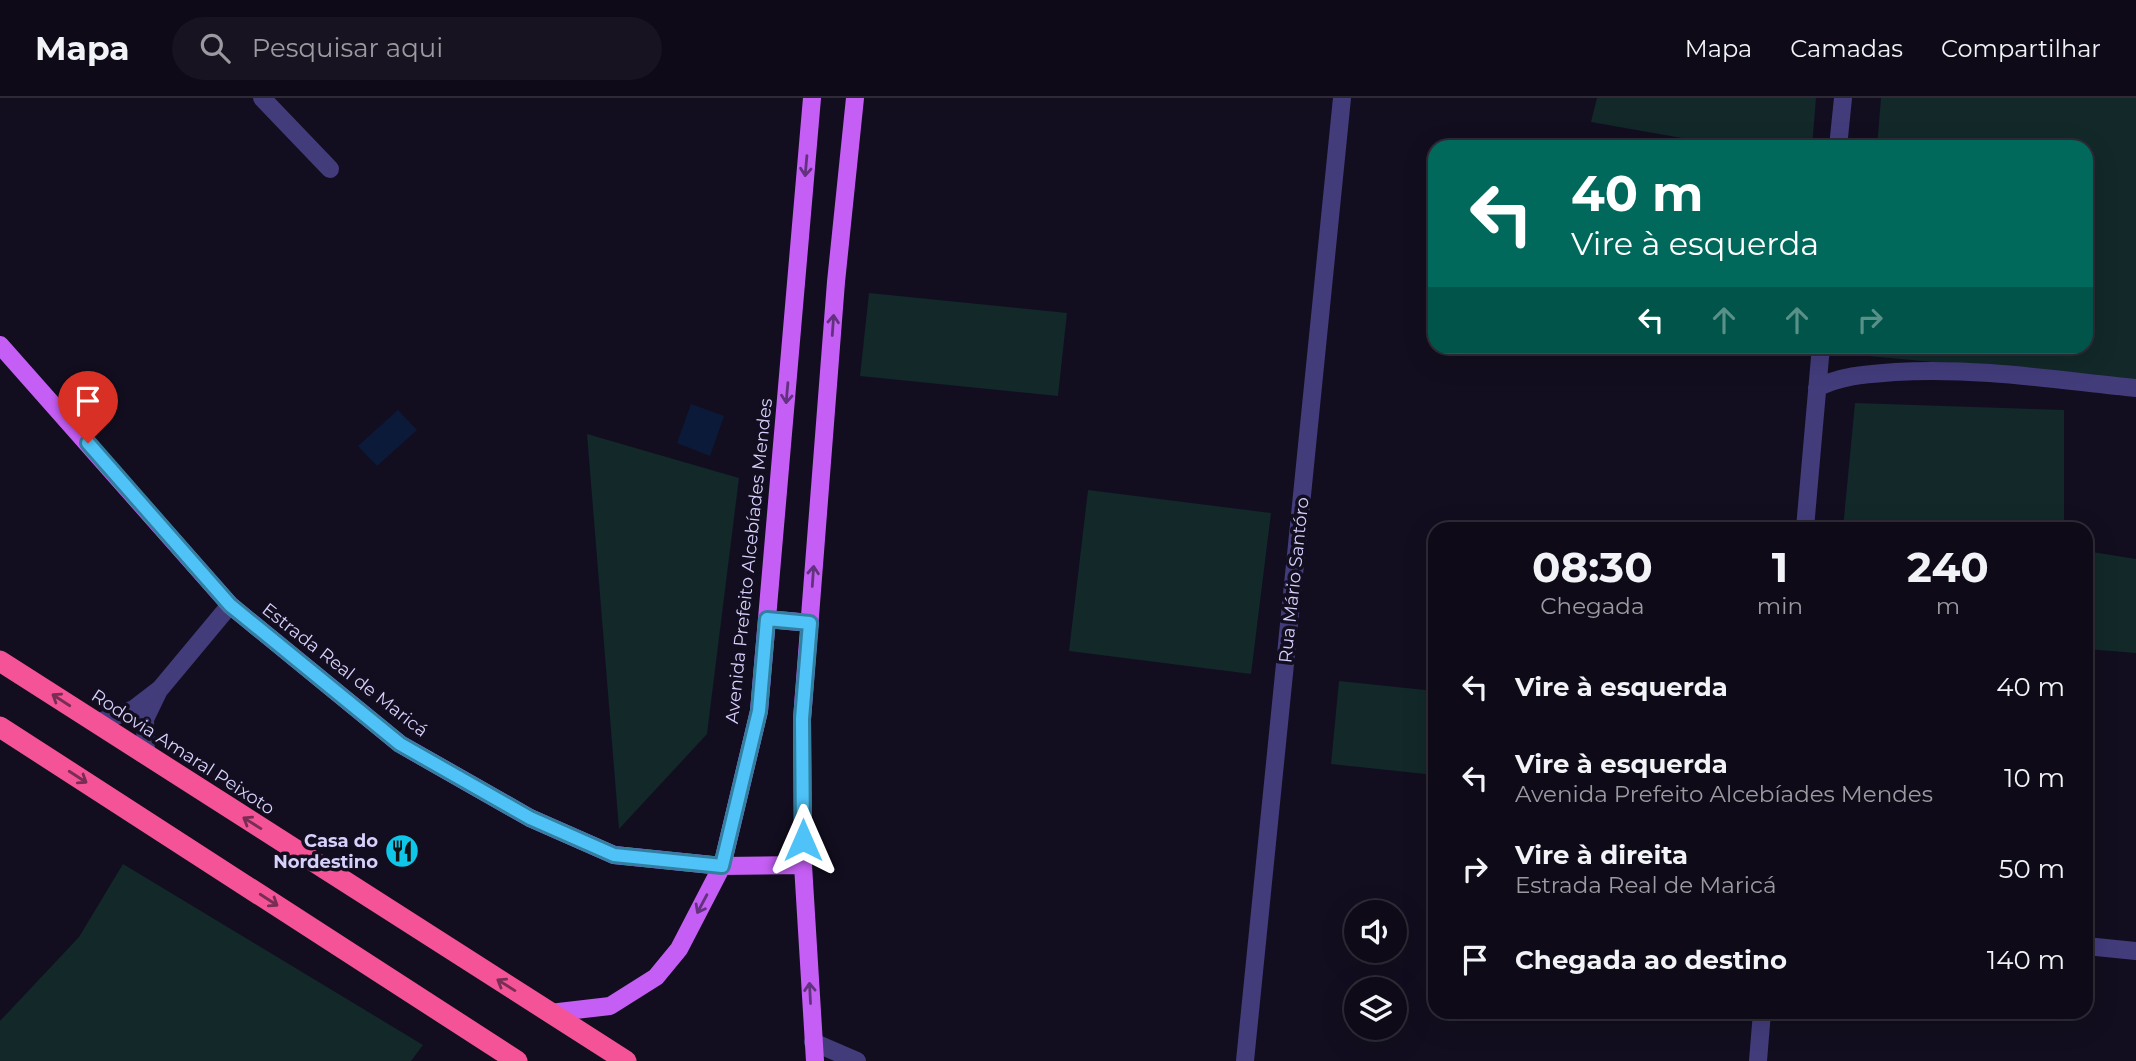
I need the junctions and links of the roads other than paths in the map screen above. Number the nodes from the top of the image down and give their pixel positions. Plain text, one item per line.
1 (262, 98) edge
2 (812, 98) edge
3 (855, 98) edge
4 (1342, 98) edge
5 (1843, 98) edge
6 (1839, 140) edge
7 (330, 169) dead end
8 (0, 345) edge
9 (1820, 354) edge
10 (1817, 388) junction
11 (2136, 388) edge
12 (1806, 522) edge
13 (230, 605) junction
14 (767, 619) junction
15 (810, 623) junction
16 (0, 660) edge
17 (160, 689) junction
18 (97, 723) junction
19 (0, 727) edge
20 (146, 755) junction
21 (803, 865) junction
22 (722, 866) junction
23 (2093, 947) edge
24 (2136, 951) edge
25 (550, 1013) junction
26 (1761, 1019) edge
27 (813, 1042) junction
28 (517, 1061) edge
29 (626, 1061) edge
30 (815, 1061) edge
31 (858, 1061) edge
32 (1245, 1061) edge
33 (1758, 1061) edge

1 - 7 street
2 -> 14 main road, Avenida Prefeito Alcebíades Mendes
15 -> 3 main road
4 - 32 street, Rua Mário Santóro
5 - 6 street
8 - 13 main road, Estrada Real de Maricá
9 - 10 street
10 - 11 street
10 - 12 street
13 - 17 street
13 - 22 main road, Estrada Real de Maricá
14 - 15 main road
14 - 22 main road, Avenida Prefeito Alcebíades Mendes
15 - 21 main road
18 -> 16 highway, Rodovia Amaral Peixoto
17 - 18 street
17 - 20 street
18 - 20 highway, Rodovia Amaral Peixoto
19 -> 28 highway
25 -> 20 highway, Rodovia Amaral Peixoto
21 - 22 main road, Estrada Real de Maricá
27 -> 21 main road
22 -> 25 main road, Avenida Prefeito Alcebíades Mendes
23 - 24 street
25 - 29 highway, Rodovia Amaral Peixoto
26 - 33 street
27 - 30 main road
27 - 31 street

